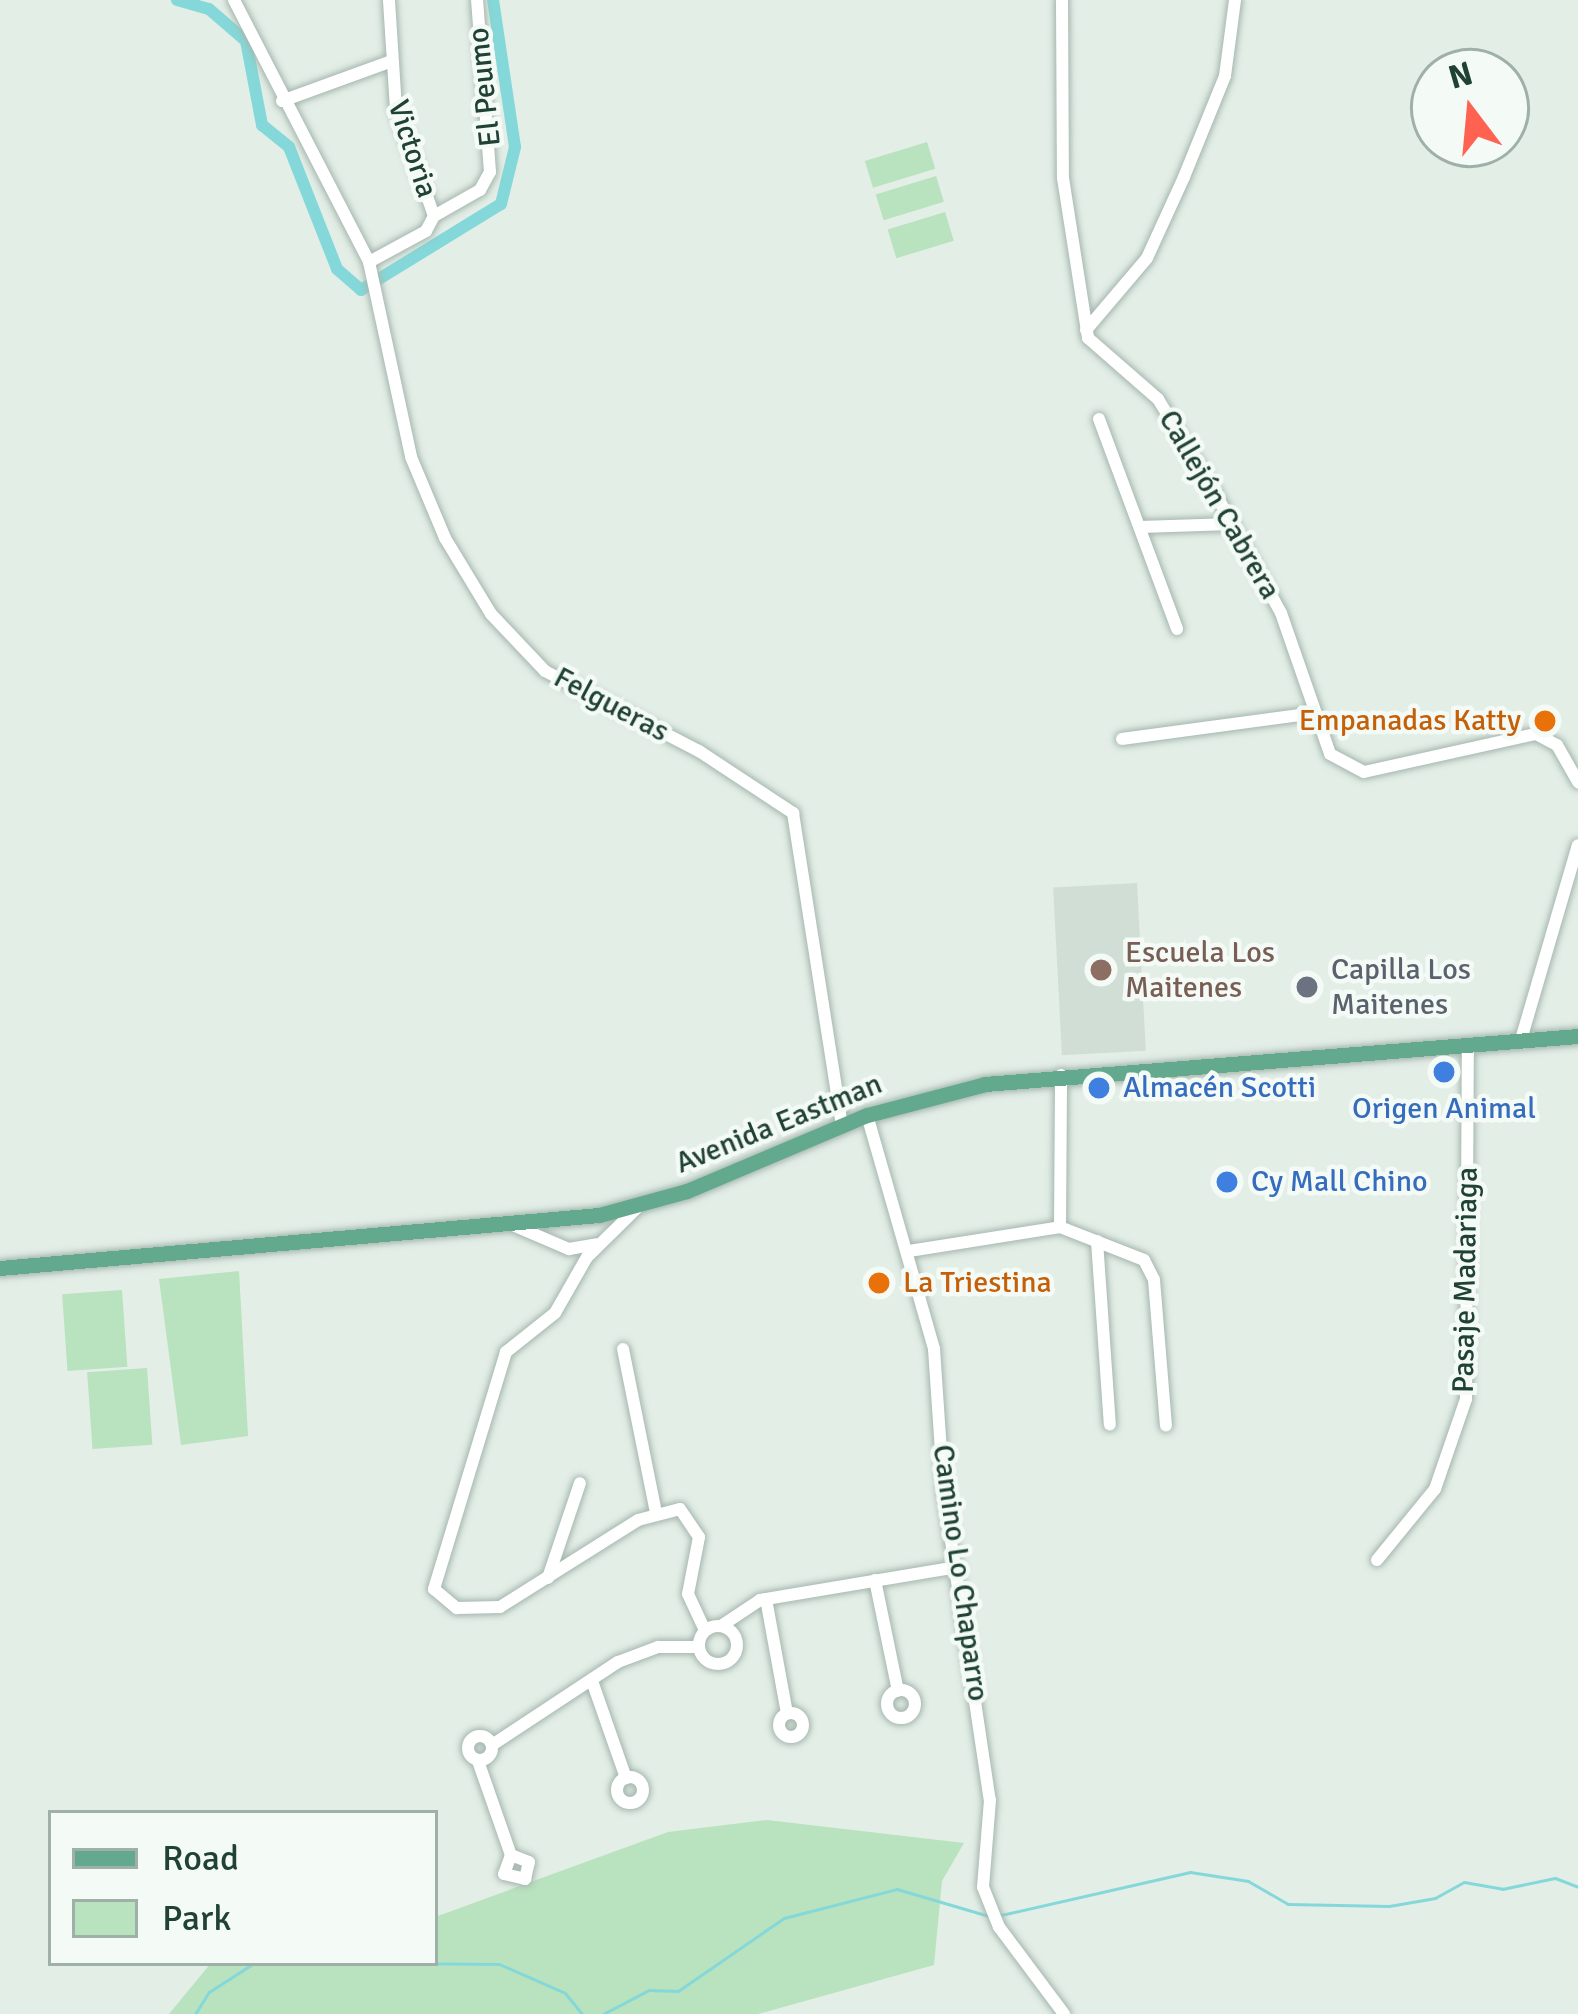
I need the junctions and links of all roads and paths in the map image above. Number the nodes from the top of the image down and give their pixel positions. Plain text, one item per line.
1 (235, 0) edge
2 (389, 0) edge
3 (477, 0) edge
4 (1234, 0) edge
5 (1064, 7) edge
6 (389, 62) junction
7 (282, 101) junction
8 (434, 216) junction
9 (370, 265) junction
10 (1085, 330) junction
11 (1099, 419) dead end
12 (1232, 524) junction
13 (1140, 527) junction
14 (1177, 629) dead end
15 (1314, 713) junction
16 (1122, 739) dead end
17 (1578, 782) edge
18 (1578, 844) edge
19 (1578, 1036) edge
20 (1520, 1042) junction
21 (1468, 1047) junction
22 (1061, 1076) junction
23 (867, 1115) junction
24 (842, 1126) junction
25 (641, 1204) junction
26 (515, 1226) junction
27 (1060, 1227) junction
28 (1097, 1241) junction
29 (603, 1242) junction
30 (556, 1245) junction
31 (909, 1251) junction
32 (0, 1268) edge
33 (574, 1278) junction
34 (623, 1349) dead end
35 (1110, 1425) dead end
36 (1166, 1426) dead end
37 (580, 1483) dead end
38 (656, 1513) junction
39 (1377, 1559) dead end
40 (957, 1567) junction
41 (548, 1580) junction
42 (874, 1580) junction
43 (766, 1599) junction
44 (722, 1625) junction
45 (705, 1630) junction
46 (699, 1647) junction
47 (592, 1681) junction
48 (898, 1691) dead end
49 (788, 1713) dead end
50 (492, 1745) junction
51 (478, 1761) junction
52 (626, 1778) dead end
53 (511, 1855) dead end
54 (1064, 2014) edge

1 - 7 street, Felgueras
2 - 6 street, Victoria
3 - 8 street, El Peumo
4 - 10 street
5 - 10 street
6 - 7 street
6 - 8 street, Victoria
7 - 9 street, Felgueras
8 - 9 street, Victoria
9 - 24 street, Felgueras
10 - 12 street, Callejón Cabrera
11 - 13 street
12 - 13 street
12 - 15 street, Callejón Cabrera
13 - 14 street
15 - 16 street
15 - 17 street, Callejón Cabrera
18 - 20 street
19 - 20 main road, Avenida Eastman
20 - 21 main road, Avenida Eastman
21 - 22 main road, Avenida Eastman
21 - 39 street, Pasaje Madariaga
22 - 23 main road, Avenida Eastman
22 - 27 street
23 - 24 main road, Avenida Eastman
23 - 31 street, Camino Lo Chaparro
24 - 25 main road, Avenida Eastman
25 - 26 main road, Avenida Eastman
25 - 29 street
26 - 30 street
26 - 32 main road, Avenida Eastman
27 - 28 street
27 - 31 street
28 - 35 street
28 - 36 street
29 - 30 street
29 - 33 street
30 - 33 street
31 - 40 street, Camino Lo Chaparro
33 - 41 street
34 - 38 street
37 - 41 street
38 - 41 street
38 - 45 street
40 - 42 street
40 - 54 street, Camino Lo Chaparro
42 - 43 street
42 - 48 street
43 - 44 street
43 - 49 street
44 - 45 street
44 - 46 street
45 - 46 street
46 - 47 street
47 - 50 street
47 - 52 street
50 - 51 street
50 - 51 street
51 - 53 street

